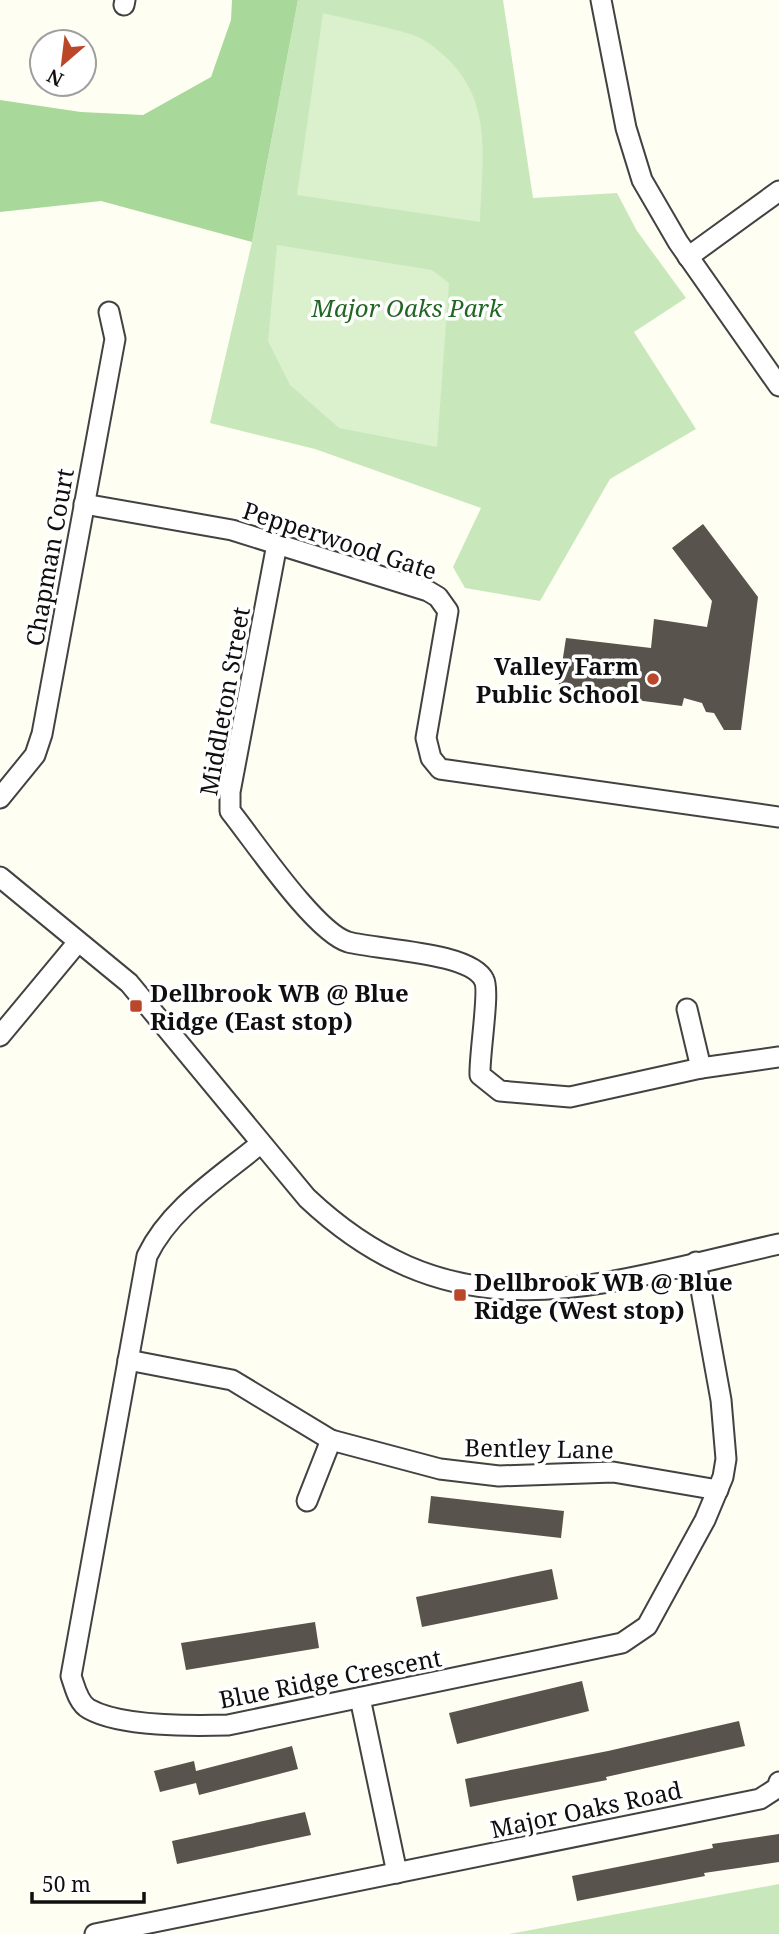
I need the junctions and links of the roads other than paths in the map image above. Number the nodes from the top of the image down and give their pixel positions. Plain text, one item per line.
1 (601, 0) edge
2 (779, 191) edge
3 (688, 257) junction
4 (109, 312) dead end
5 (779, 386) edge
6 (84, 503) junction
7 (277, 544) junction
8 (0, 798) edge
9 (779, 817) edge
10 (0, 877) edge
11 (78, 942) junction
12 (687, 1009) dead end
13 (0, 1036) edge
14 (779, 1057) edge
15 (701, 1068) junction
16 (260, 1144) junction
17 (779, 1244) edge
18 (696, 1262) junction
19 (128, 1360) junction
20 (331, 1440) junction
21 (718, 1490) junction
22 (307, 1501) dead end
23 (360, 1699) junction
24 (779, 1782) edge
25 (397, 1873) junction
26 (95, 1934) edge

1 - 3 street
2 - 3 street
3 - 5 street
4 - 6 street, Chapman Court
6 - 7 street, Pepperwood Gate
6 - 8 street, Chapman Court
7 - 9 street, Pepperwood Gate
7 - 15 street, Middleton Street
10 - 11 street
11 - 13 street
11 - 16 street
12 - 15 street
14 - 15 street, Middleton Street
16 - 18 street
16 - 19 street, Blue Ridge Crescent
17 - 18 street
18 - 21 street, Blue Ridge Crescent
19 - 20 street, Bentley Lane
19 - 23 street, Blue Ridge Crescent
20 - 21 street, Bentley Lane
20 - 22 street
21 - 23 street, Blue Ridge Crescent
23 - 25 street
24 - 25 street, Major Oaks Road
25 - 26 street, Major Oaks Road

